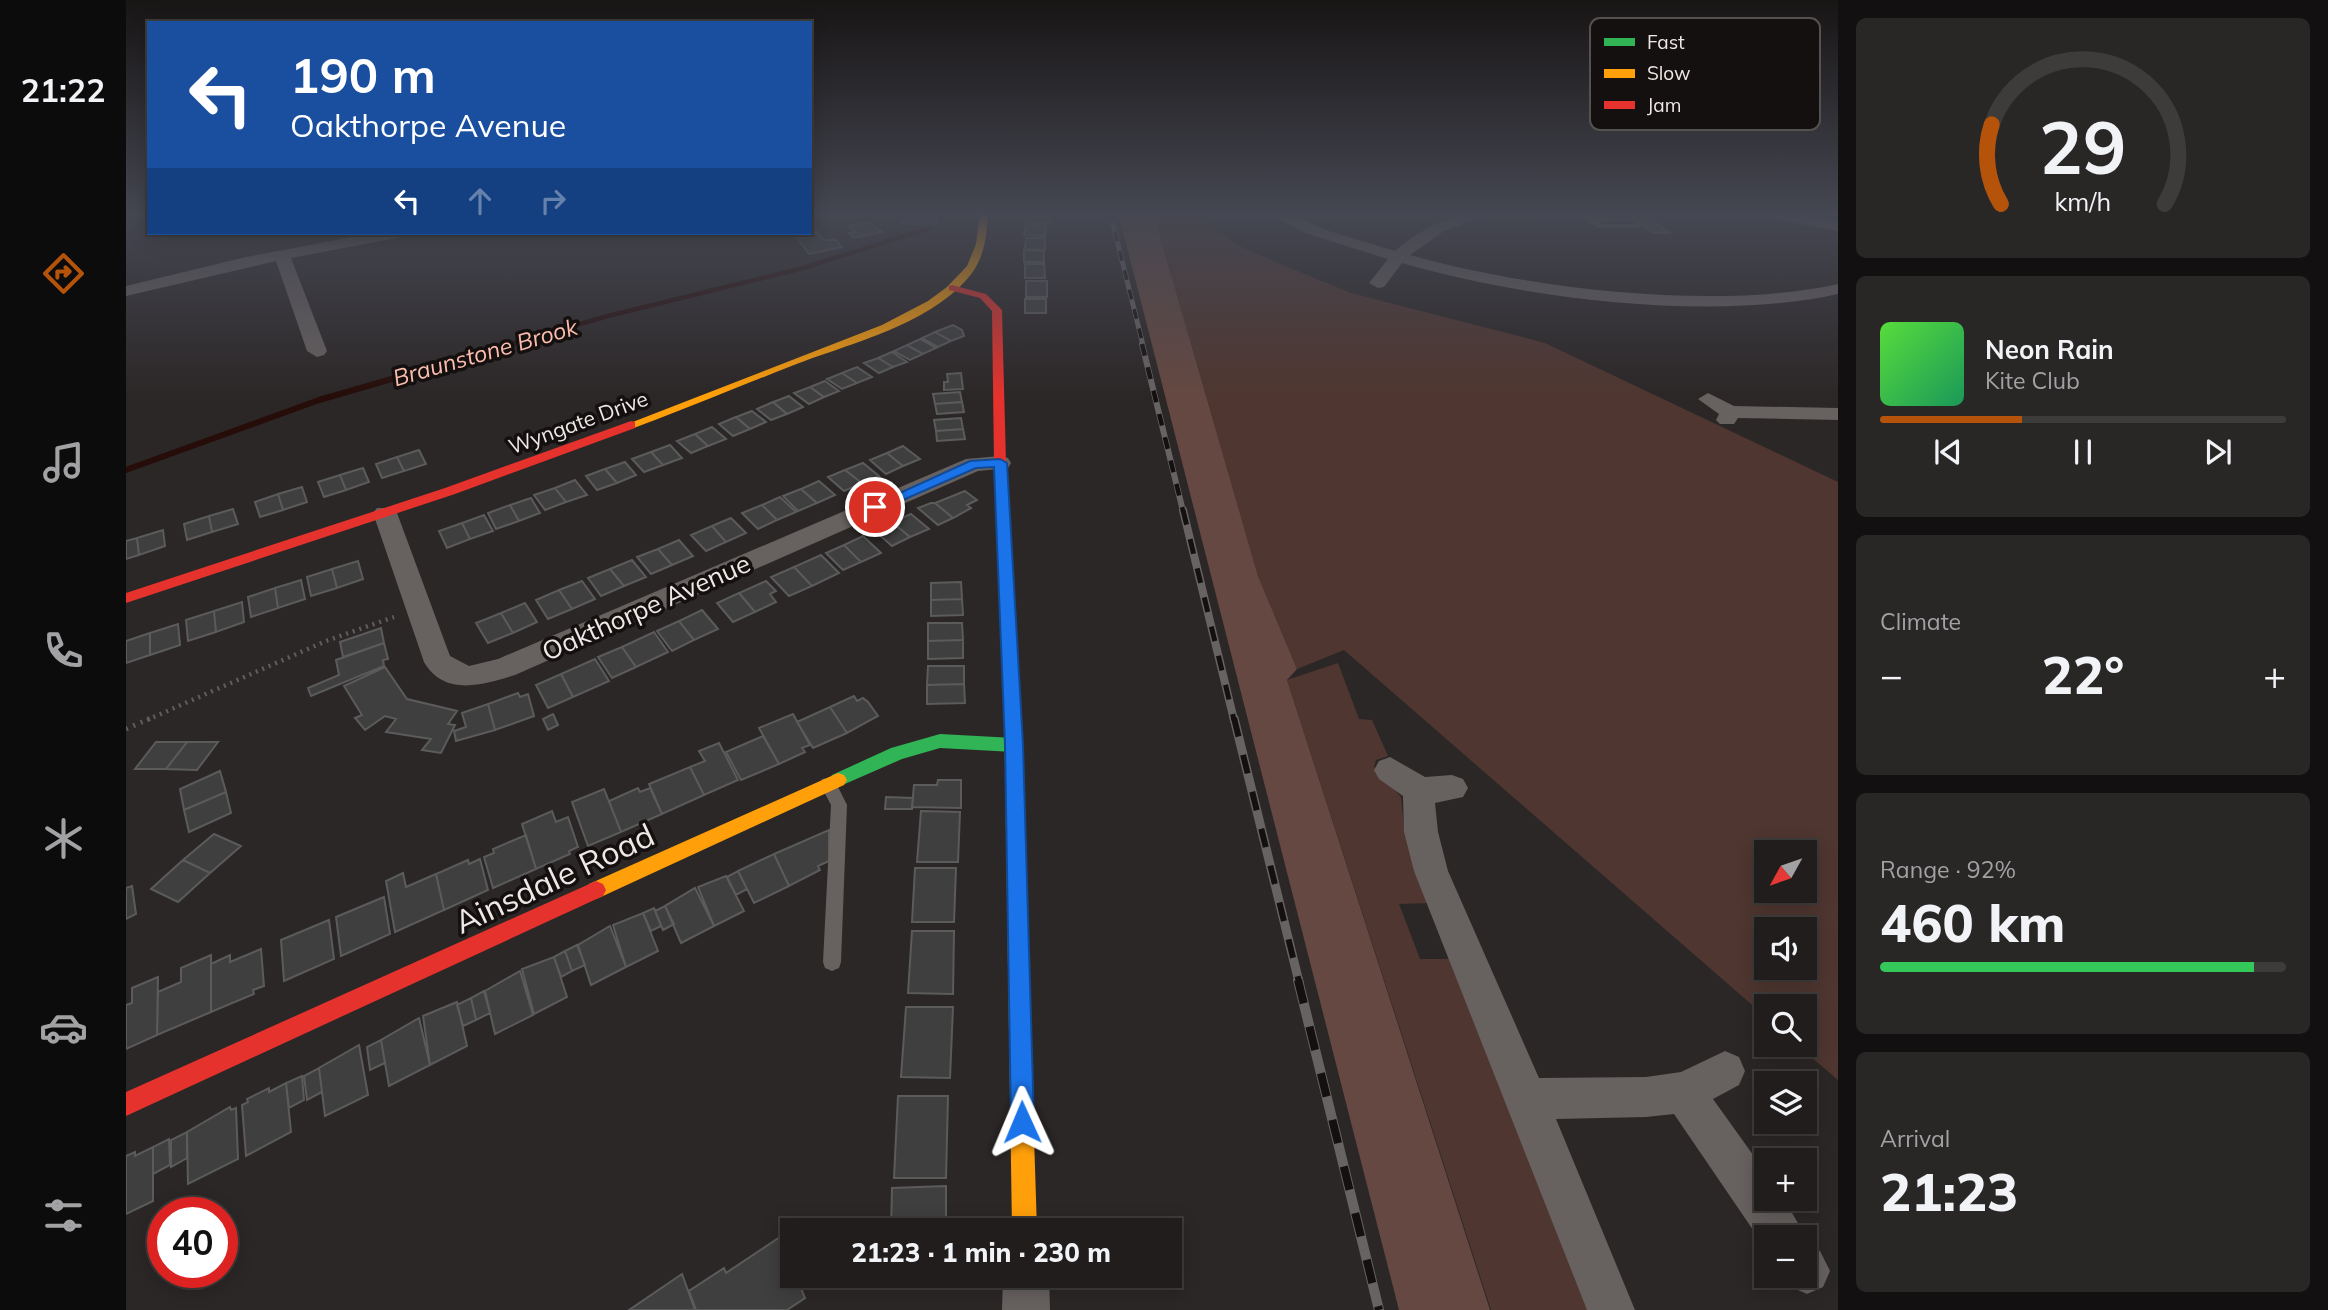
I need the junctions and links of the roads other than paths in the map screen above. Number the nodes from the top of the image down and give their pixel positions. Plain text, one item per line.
1 (200, 273) edge
2 (289, 273) edge
3 (964, 273) edge
4 (1385, 273) edge
5 (1456, 273) edge
6 (1378, 283) dead end
7 (952, 288) junction
8 (1838, 289) edge
9 (126, 291) edge
10 (317, 351) dead end
11 (1708, 398) dead end
12 (1838, 414) edge
13 (1000, 463) junction
14 (385, 513) junction
15 (126, 598) edge
16 (1014, 745) junction
17 (1421, 783) dead end
18 (828, 784) junction
19 (832, 962) dead end
20 (1724, 1070) dead end
21 (1684, 1092) junction
22 (1527, 1099) junction
23 (126, 1104) edge
24 (1025, 1218) edge
25 (1775, 1225) edge
26 (1026, 1288) edge
27 (1026, 1310) edge
28 (1611, 1310) edge

1 - 9 street
2 - 10 street
3 - 7 street, Wyngate Drive
4 - 6 street
5 - 8 street
7 - 13 street
7 - 14 street, Wyngate Drive
11 - 12 street
13 - 14 street, Oakthorpe Avenue
13 - 16 street
14 - 15 street, Wyngate Drive
16 - 18 street, Ainsdale Road
16 - 24 street
17 - 22 street
18 - 19 lane
18 - 23 street, Ainsdale Road
20 - 21 street
21 - 22 street
21 - 25 street
22 - 28 street
26 - 27 street

